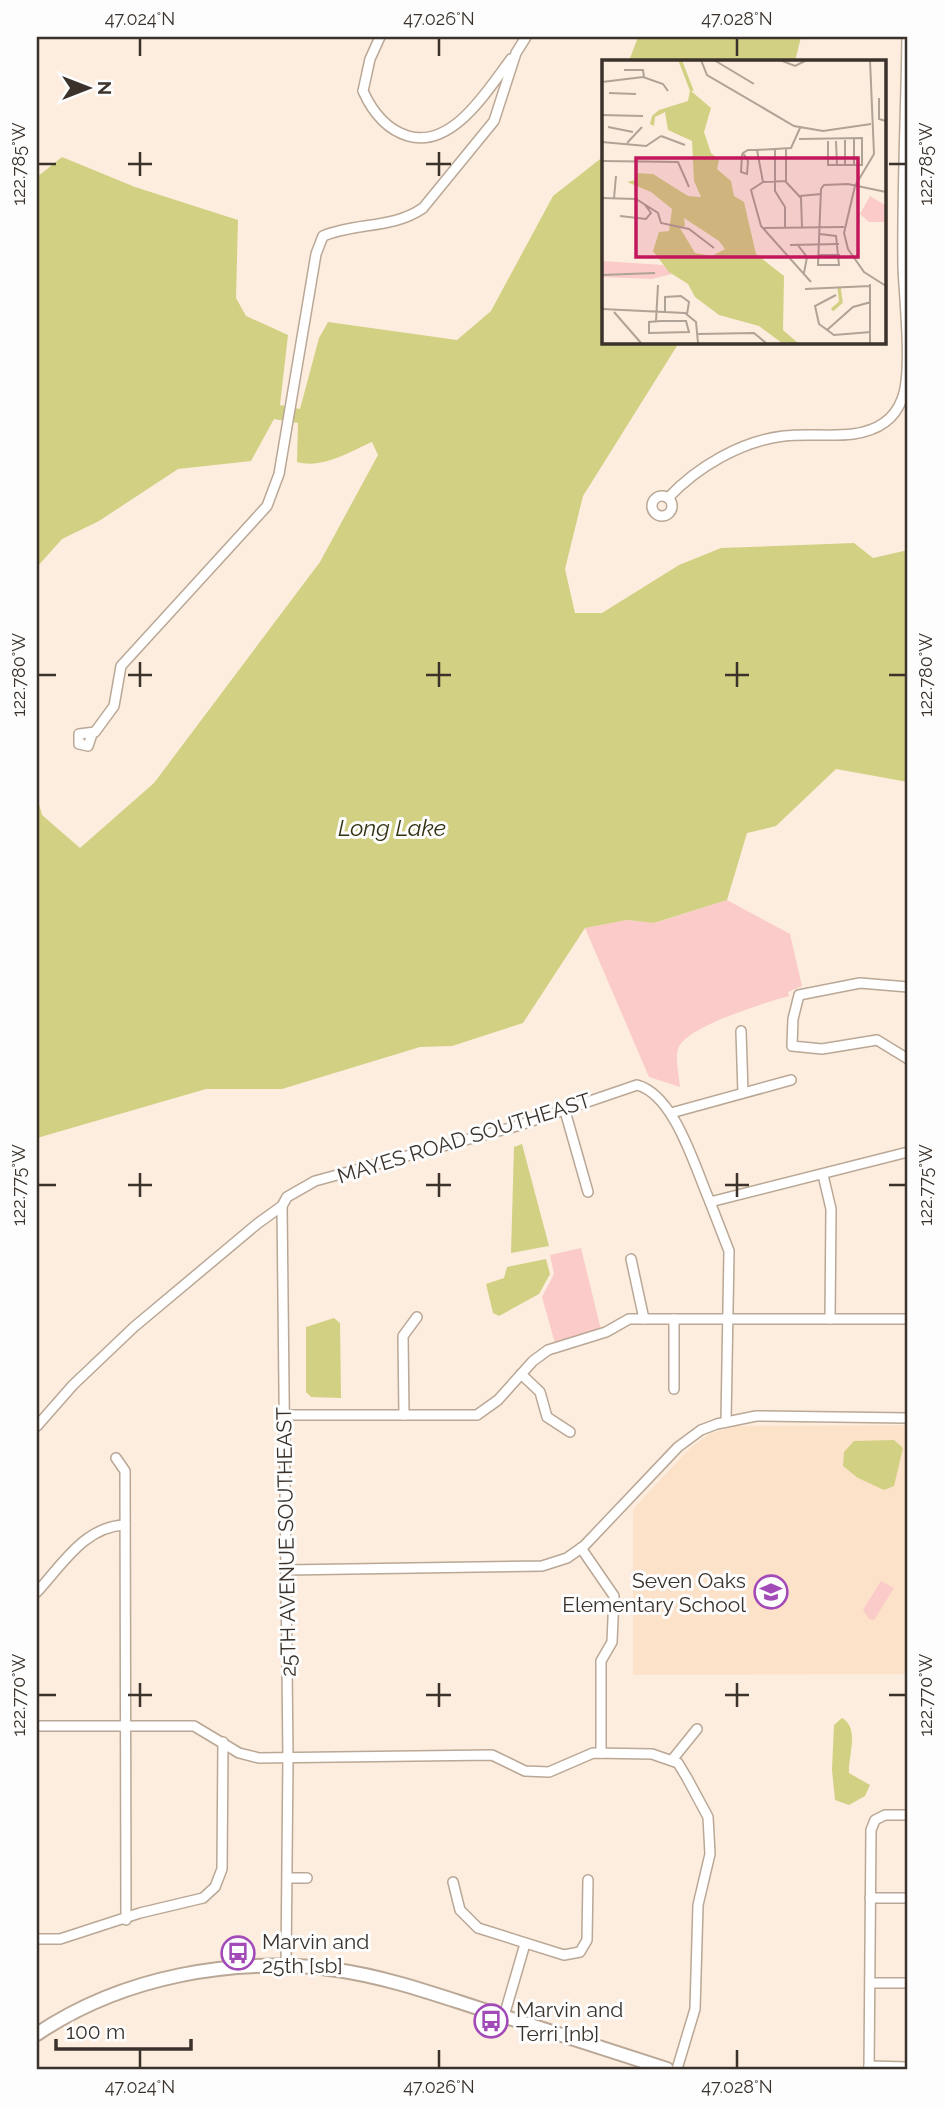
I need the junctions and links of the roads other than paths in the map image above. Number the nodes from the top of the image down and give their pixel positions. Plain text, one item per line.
1 (380, 37) edge
2 (526, 37) edge
3 (907, 37) edge
4 (516, 53) junction
5 (668, 498) dead end
6 (92, 734) dead end
7 (908, 987) edge
8 (741, 1031) dead end
9 (908, 1059) edge
10 (791, 1080) dead end
11 (743, 1093) junction
12 (565, 1111) junction
13 (671, 1113) junction
14 (908, 1152) edge
15 (823, 1175) junction
16 (588, 1192) dead end
17 (710, 1202) junction
18 (282, 1206) junction
19 (631, 1259) dead end
20 (416, 1317) dead end
21 (644, 1319) junction
22 (674, 1319) junction
23 (728, 1319) junction
24 (830, 1319) junction
25 (908, 1319) edge
26 (521, 1374) junction
27 (674, 1389) dead end
28 (284, 1415) junction
29 (404, 1415) junction
30 (908, 1418) edge
31 (726, 1422) junction
32 (37, 1426) edge
33 (570, 1432) dead end
34 (116, 1458) dead end
35 (125, 1525) junction
36 (581, 1548) junction
37 (286, 1570) junction
38 (37, 1592) edge
39 (37, 1726) edge
40 (125, 1727) junction
41 (697, 1730) dead end
42 (223, 1742) junction
43 (601, 1754) junction
44 (288, 1758) junction
45 (672, 1760) junction
46 (908, 1815) edge
47 (288, 1878) junction
48 (307, 1878) dead end
49 (588, 1880) dead end
50 (453, 1882) dead end
51 (870, 1898) junction
52 (908, 1898) edge
53 (126, 1920) junction
54 (37, 1939) edge
55 (525, 1944) junction
56 (286, 1966) junction
57 (871, 1983) junction
58 (908, 1983) edge
59 (504, 2016) junction
60 (37, 2034) edge
61 (908, 2067) edge
62 (869, 2068) edge
63 (667, 2069) edge
64 (677, 2069) edge

1 - 4 street
2 - 4 street
3 - 5 street
4 - 6 street
7 - 9 street
8 - 11 street
10 - 11 street
11 - 13 street
12 - 13 street, MAYES ROAD SOUTHEAST
12 - 16 street
12 - 18 street, MAYES ROAD SOUTHEAST
13 - 17 street, MAYES ROAD SOUTHEAST
14 - 15 street
15 - 17 street
15 - 24 street
17 - 23 street, MAYES ROAD SOUTHEAST
18 - 28 street, 25TH AVENUE SOUTHEAST
18 - 32 street, MAYES ROAD SOUTHEAST
19 - 21 street
20 - 29 street
21 - 22 street
21 - 26 street
22 - 23 street
22 - 27 street
23 - 24 street
23 - 31 street, MAYES ROAD SOUTHEAST
24 - 25 street
26 - 29 street
26 - 33 street
28 - 29 street
28 - 37 street, 25TH AVENUE SOUTHEAST
30 - 31 street
31 - 36 street
34 - 35 street
35 - 38 street
35 - 40 street
36 - 37 street
36 - 43 street
37 - 44 street, 25TH AVENUE SOUTHEAST
39 - 40 street
40 - 42 street
40 - 53 street
41 - 45 street
42 - 44 street
42 - 53 street
43 - 44 street
43 - 45 street
44 - 47 street, 25TH AVENUE SOUTHEAST
45 - 64 street
46 - 51 street
47 - 48 street
47 - 56 street, 25TH AVENUE SOUTHEAST
49 - 55 street
50 - 55 street
51 - 52 street
51 - 57 street
53 - 54 street
55 - 59 street
56 - 59 street
56 - 60 street
57 - 58 street
57 - 62 street
59 - 63 street
61 - 62 street

